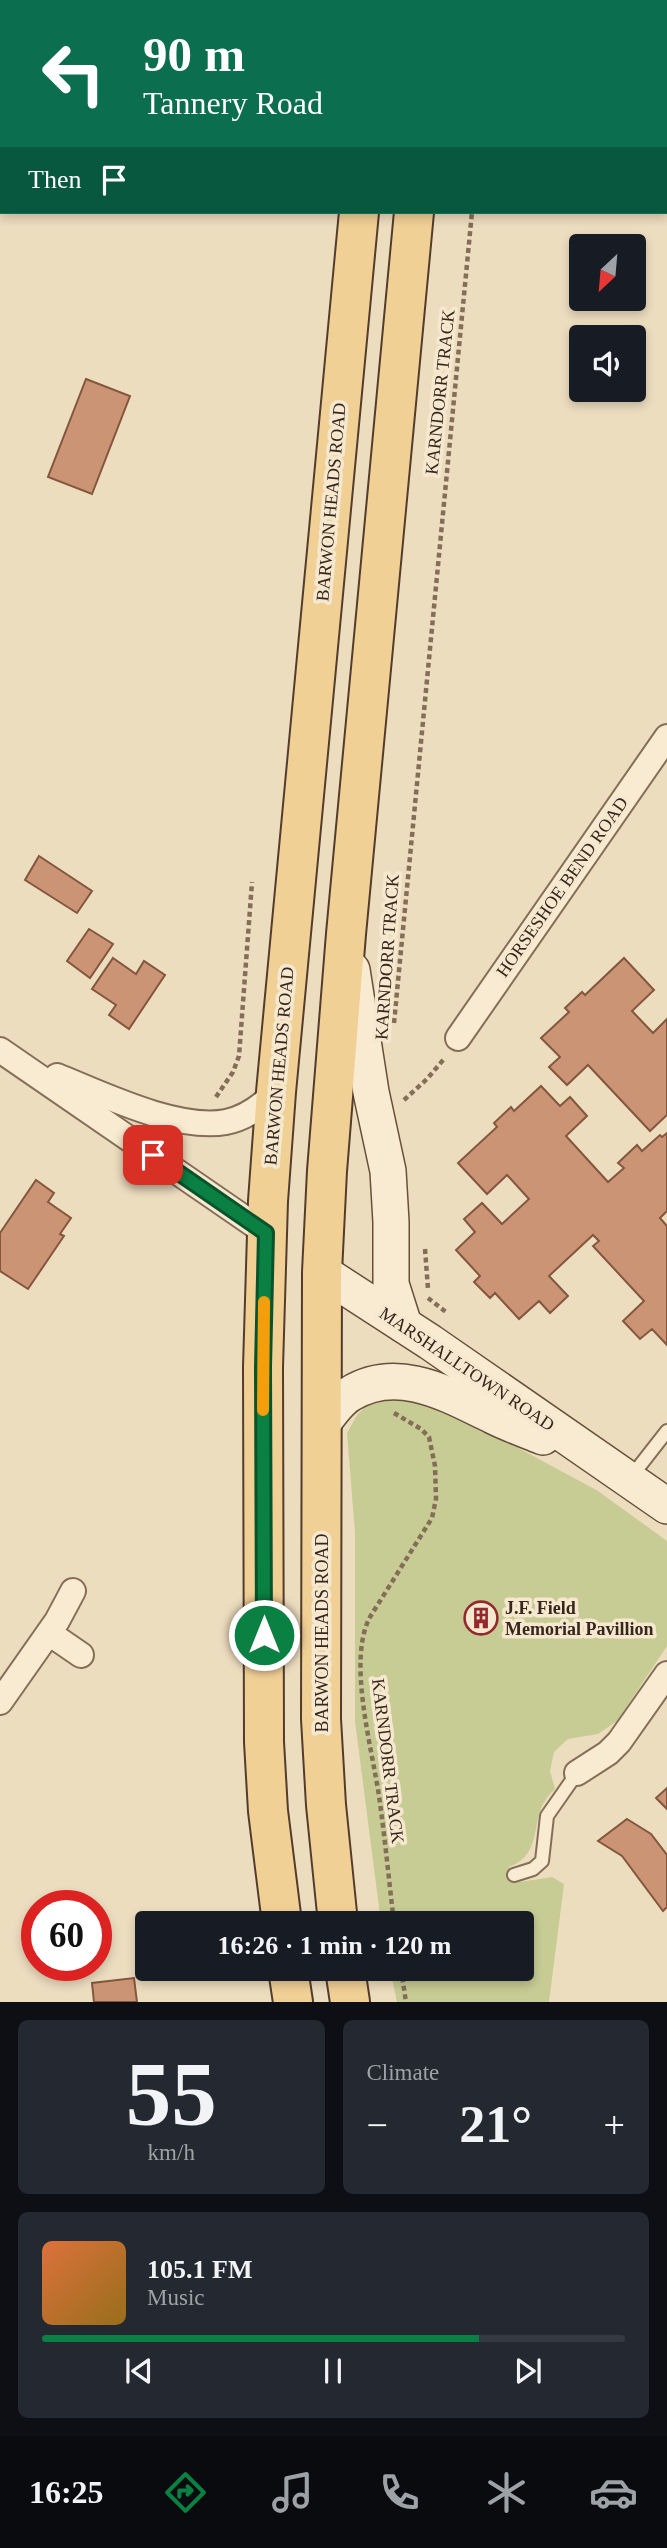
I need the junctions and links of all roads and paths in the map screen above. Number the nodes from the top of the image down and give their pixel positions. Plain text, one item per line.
1 (359, 214) edge
2 (414, 214) edge
3 (472, 214) edge
4 (667, 737) edge
5 (346, 934) junction
6 (394, 1026) dead end
7 (458, 1038) joint
8 (8, 1055) edge
9 (400, 1091) dead end
10 (276, 1092) junction
11 (266, 1233) junction
12 (425, 1246) dead end
13 (322, 1272) junction
14 (449, 1314) dead end
15 (404, 1325) junction
16 (384, 1383) junction
17 (321, 1426) junction
18 (667, 1431) edge
19 (617, 1471) junction
20 (667, 1506) edge
21 (73, 1591) dead end
22 (49, 1633) junction
23 (81, 1655) dead end
24 (667, 1674) edge
25 (0, 1702) edge
26 (577, 1773) joint
27 (514, 1875) dead end
28 (280, 1911) edge
29 (337, 1911) edge
30 (393, 1911) edge
31 (290, 1981) edge
32 (347, 1981) edge
33 (352, 1981) edge
34 (403, 1981) edge
35 (293, 2002) edge
36 (350, 2002) edge
37 (362, 2002) edge
38 (406, 2002) edge

1 - 10 main road, BARWON HEADS ROAD
2 - 5 main road, BARWON HEADS ROAD
3 - 6 path, KARNDORR TRACK
4 - 7 street, HORSESHOE BEND ROAD
5 - 13 main road, BARWON HEADS ROAD
5 - 15 street
7 - 9 path
8 - 10 street
8 - 11 street
10 - 11 main road, BARWON HEADS ROAD
11 - 13 main road, MARSHALLTOWN ROAD
11 - 28 main road, BARWON HEADS ROAD
12 - 14 path
13 - 15 street, MARSHALLTOWN ROAD
13 - 17 main road, BARWON HEADS ROAD
15 - 19 street, MARSHALLTOWN ROAD
16 - 17 street
16 - 19 street
16 - 30 path, KARNDORR TRACK
17 - 29 main road, BARWON HEADS ROAD
18 - 19 lane
19 - 20 street, MARSHALLTOWN ROAD
21 - 22 street
22 - 23 street
22 - 25 street
24 - 26 street
26 - 27 lane
31 - 35 main road
32 - 36 main road
33 - 37 street
34 - 38 path

